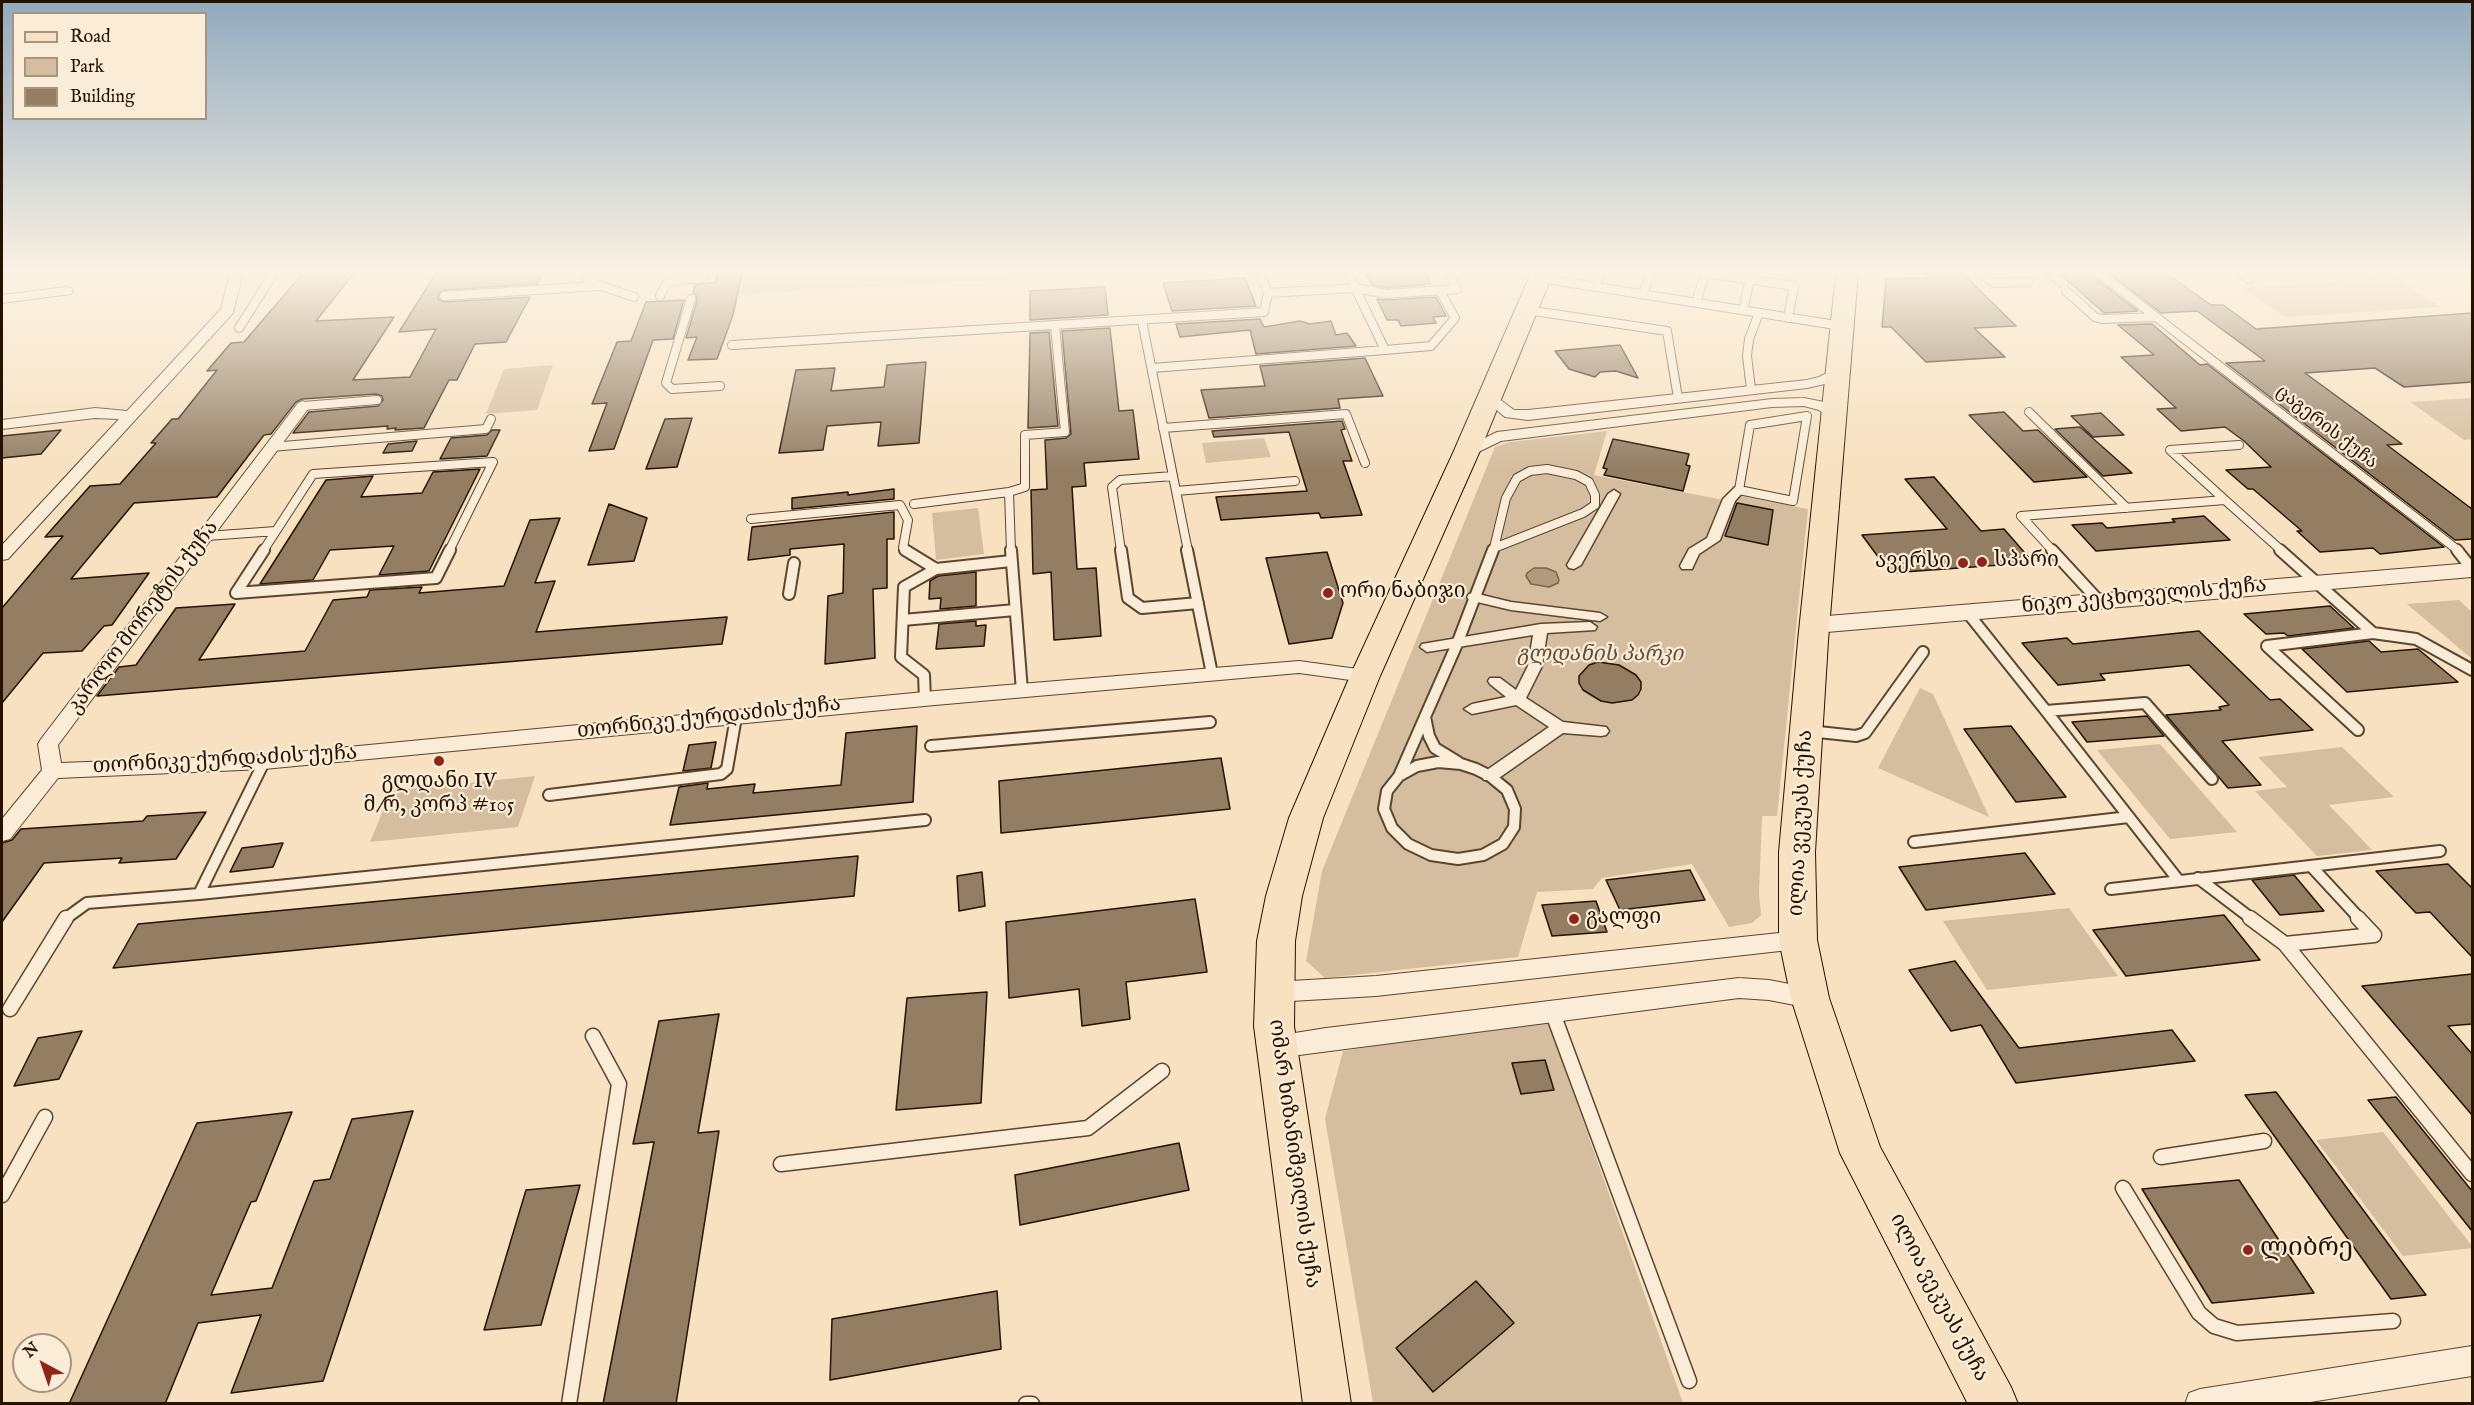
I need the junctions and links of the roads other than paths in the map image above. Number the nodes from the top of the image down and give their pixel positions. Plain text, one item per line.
1 (202, 339) edge
2 (679, 339) edge
3 (841, 339) edge
4 (1056, 339) edge
5 (1146, 339) edge
6 (1379, 339) edge
7 (1437, 339) edge
8 (1515, 339) edge
9 (1668, 339) edge
10 (1749, 339) edge
11 (1841, 339) edge
12 (2185, 339) edge
13 (732, 345) dead end
14 (1384, 350) junction
15 (1152, 368) junction
16 (1839, 371) junction
17 (720, 386) dead end
18 (1751, 389) junction
19 (1489, 398) junction
20 (1678, 398) junction
21 (377, 400) dead end
22 (1772, 403) junction
23 (303, 406) joint
24 (2029, 412) dead end
25 (1834, 415) junction
26 (132, 416) junction
27 (491, 419) dead end
28 (1779, 420) junction
29 (2, 424) edge
30 (1163, 428) junction
31 (2239, 445) dead end
32 (272, 447) junction
33 (1467, 453) junction
34 (1365, 463) dead end
35 (1173, 476) junction
36 (1295, 481) dead end
37 (1739, 490) junction
38 (1176, 491) junction
39 (1009, 492) junction
40 (1614, 494) dead end
41 (2225, 500) junction
42 (914, 504) dead end
43 (2127, 508) junction
44 (751, 519) dead end
45 (276, 531) junction
46 (207, 536) junction
47 (1494, 548) junction
48 (2, 555) edge
49 (1011, 561) junction
50 (794, 562) dead end
51 (1574, 565) dead end
52 (1687, 566) dead end
53 (936, 569) junction
54 (2472, 569) edge
55 (2318, 583) junction
56 (789, 594) dead end
57 (1474, 597) junction
58 (2099, 601) junction
59 (1198, 603) junction
60 (1015, 610) junction
61 (1967, 612) junction
62 (903, 620) junction
63 (1815, 625) junction
64 (1541, 629) junction
65 (2373, 633) junction
66 (1457, 644) junction
67 (1427, 648) dead end
68 (1923, 652) dead end
69 (2472, 670) edge
70 (1212, 674) junction
71 (1365, 676) junction
72 (1495, 681) dead end
73 (1022, 691) junction
74 (925, 699) junction
75 (1518, 700) junction
76 (1472, 709) dead end
77 (2046, 711) junction
78 (1426, 714) junction
79 (736, 717) junction
80 (1210, 722) dead end
81 (1560, 727) junction
82 (2358, 730) dead end
83 (1601, 731) dead end
84 (1806, 731) junction
85 (931, 746) dead end
86 (264, 762) junction
87 (1461, 764) junction
88 (52, 771) junction
89 (1399, 776) junction
90 (1490, 776) junction
91 (2212, 779) dead end
92 (549, 795) dead end
93 (2129, 817) junction
94 (925, 820) dead end
95 (2, 833) edge
96 (1914, 842) dead end
97 (2440, 851) dead end
98 (2311, 866) junction
99 (2198, 878) junction
100 (2179, 881) junction
101 (2111, 889) dead end
102 (199, 894) junction
103 (1798, 940) junction
104 (2285, 944) junction
105 (1274, 992) junction
106 (1809, 998) junction
107 (10, 1009) dead end
108 (1552, 1010) junction
109 (593, 1036) dead end
110 (1276, 1047) junction
111 (1162, 1071) dead end
112 (45, 1117) dead end
113 (2264, 1141) dead end
114 (2161, 1156) dead end
115 (781, 1164) dead end
116 (2472, 1174) edge
117 (2123, 1188) dead end
118 (2, 1195) edge
119 (2393, 1321) dead end
120 (2472, 1361) edge
121 (1689, 1381) dead end
122 (569, 1404) edge
123 (1026, 1404) edge
124 (1032, 1404) edge
125 (1327, 1404) edge
126 (1994, 1404) edge
127 (2200, 1404) edge

1 - 26 street
2 - 17 lane
3 - 13 lane
4 - 39 lane
5 - 15 lane
6 - 14 lane
7 - 14 lane
8 - 19 main road, ომარ ხიზანიშვილის ქუჩა
9 - 20 lane
10 - 18 lane
11 - 16 main road, ილია ვეკუას ქუჩა
12 - 54 lane, ცაგერის ქუჩა
14 - 15 lane
15 - 30 lane
16 - 18 street
16 - 25 main road, ილია ვეკუას ქუჩა
18 - 20 street
19 - 20 street
19 - 33 main road, ომარ ხიზანიშვილის ქუჩა
21 - 23 lane
22 - 25 street
22 - 28 lane
22 - 33 street
23 - 32 street, კარლო მორეტის ქუჩა
24 - 43 lane
25 - 63 main road, ილია ვეკუას ქუჩა
26 - 29 street
26 - 48 street
27 - 32 lane
28 - 37 lane
28 - 37 lane
30 - 34 lane
30 - 35 lane
31 - 41 lane
32 - 46 street, კარლო მორეტის ქუჩა
33 - 71 main road, ომარ ხიზანიშვილის ქუჩა
35 - 38 lane
35 - 59 lane
36 - 38 lane
37 - 52 street
38 - 59 lane
39 - 42 lane
39 - 49 lane
40 - 51 street
41 - 43 lane
41 - 55 lane
43 - 58 lane
44 - 53 lane
45 - 45 lane
45 - 46 lane
46 - 88 street, კარლო მორეტის ქუჩა
47 - 47 lane
47 - 57 lane
49 - 53 lane
49 - 60 lane
50 - 56 lane
53 - 62 lane
54 - 55 street, ნიკო კეცხოველის ქუჩა
55 - 58 street, ნიკო კეცხოველის ქუჩა
55 - 65 lane
57 - 64 street
57 - 66 lane
58 - 61 street, ნიკო კეცხოველის ქუჩა
59 - 70 lane
60 - 62 lane
60 - 73 lane
61 - 63 street, ნიკო კეცხოველის ქუჩა
61 - 77 lane
62 - 74 lane
63 - 84 main road, ილია ვეკუას ქუჩა
64 - 66 street
64 - 75 street
65 - 69 lane
65 - 82 lane
66 - 67 street
66 - 78 lane
68 - 84 lane
70 - 71 street, თორნიკე ქურდაძის ქუჩა
70 - 73 street, თორნიკე ქურდაძის ქუჩა
71 - 105 main road, ომარ ხიზანიშვილის ქუჩა
72 - 75 street
73 - 74 street, თორნიკე ქურდაძის ქუჩა
74 - 79 street, თორნიკე ქურდაძის ქუჩა
75 - 76 street
75 - 81 street
77 - 91 lane
77 - 93 lane
78 - 87 lane
78 - 89 lane
79 - 86 street, თორნიკე ქურდაძის ქუჩა
79 - 92 lane
80 - 85 lane
81 - 83 street
81 - 90 street
84 - 103 main road, ილია ვეკუას ქუჩა
86 - 88 street, თორნიკე ქურდაძის ქუჩა
86 - 102 lane
87 - 89 lane
87 - 90 lane
88 - 95 street
89 - 90 lane
93 - 96 lane
93 - 100 lane
94 - 102 lane
97 - 98 lane
98 - 99 lane
98 - 104 lane
99 - 100 lane
99 - 104 lane
100 - 101 lane
102 - 107 lane
103 - 105 street
103 - 106 main road, ილია ვეკუას ქუჩა
104 - 116 lane
105 - 110 main road, ომარ ხიზანიშვილის ქუჩა
106 - 108 street
106 - 126 main road, ილია ვეკუას ქუჩა
108 - 110 street
108 - 121 lane
109 - 122 lane
110 - 125 main road, ომარ ხიზანიშვილის ქუჩა
111 - 115 lane
112 - 118 lane
113 - 114 lane
117 - 119 lane
120 - 127 street
123 - 124 lane

